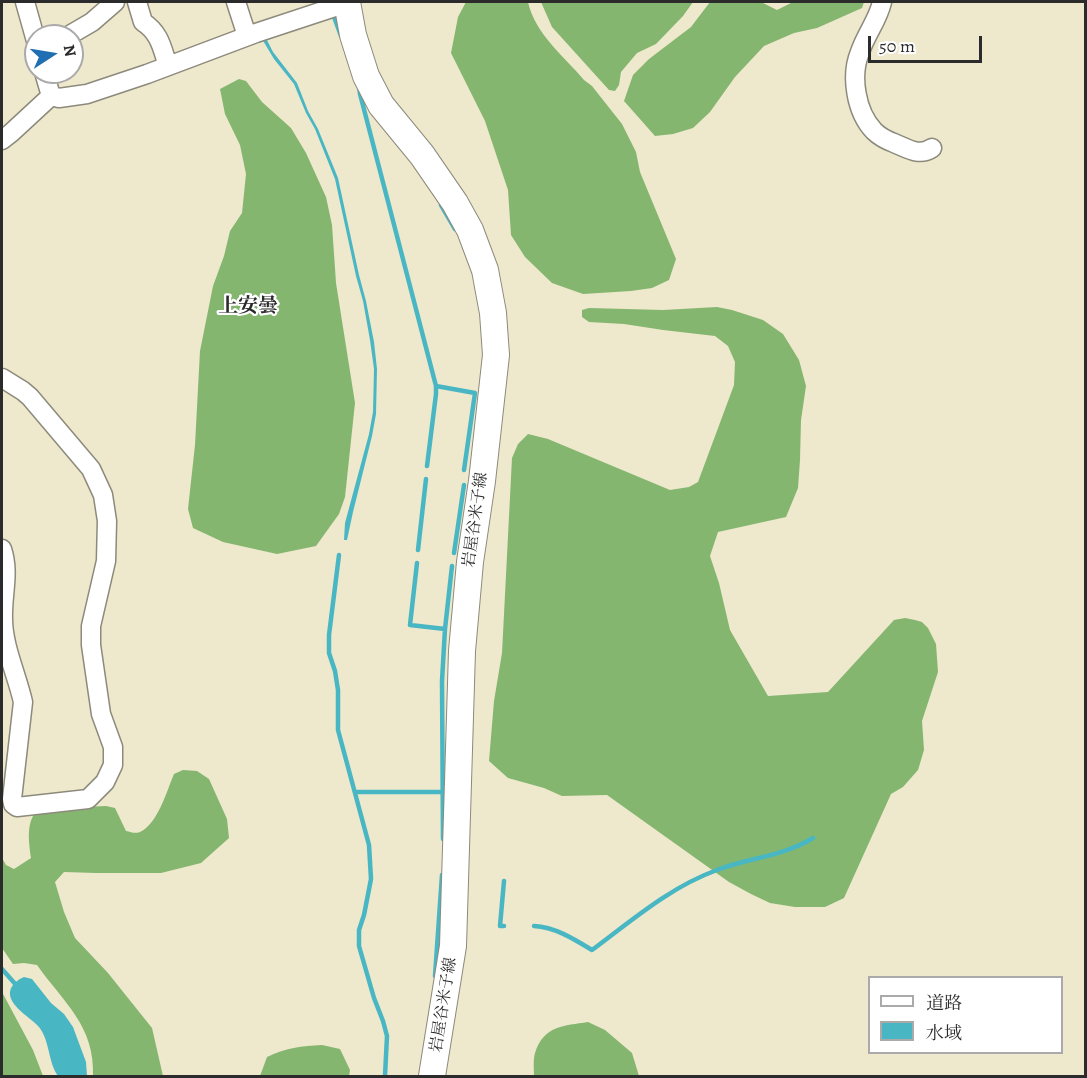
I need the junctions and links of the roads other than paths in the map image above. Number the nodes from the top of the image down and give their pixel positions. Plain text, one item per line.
1 (26, 2) edge
2 (115, 2) edge
3 (137, 2) edge
4 (236, 2) edge
5 (347, 2) edge
6 (882, 2) edge
7 (32, 24) edge
8 (84, 27) edge
9 (247, 36) junction
10 (168, 66) junction
11 (48, 84) edge
12 (51, 96) junction
13 (2, 140) edge
14 (932, 148) dead end
15 (2, 378) edge
16 (2, 549) edge
17 (432, 1077) edge

1 - 7 street
2 - 8 street
3 - 10 street
4 - 9 street
5 - 9 street
5 - 17 main road, 岩屋谷米子線
6 - 14 street
9 - 10 street
10 - 12 street
11 - 12 street
12 - 13 street
15 - 16 street

